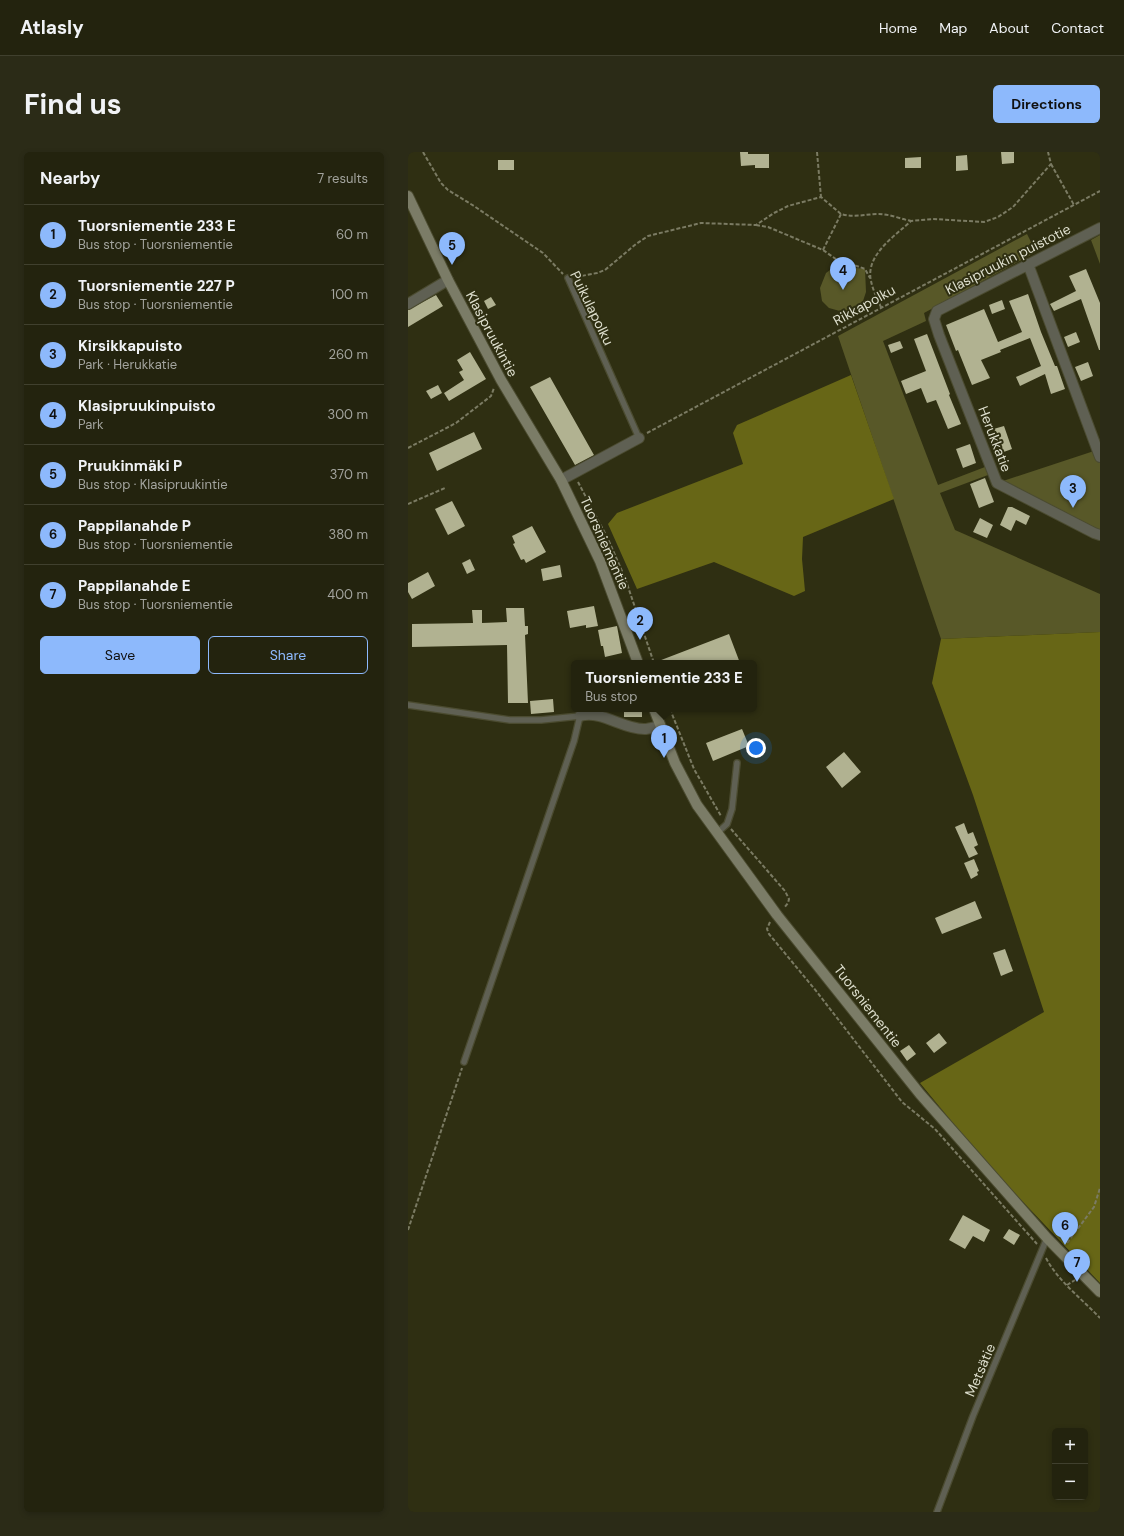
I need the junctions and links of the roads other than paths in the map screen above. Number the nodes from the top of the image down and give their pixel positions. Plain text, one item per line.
1 (408, 196) edge
2 (1100, 228) edge
3 (1028, 264) junction
4 (568, 278) road end
5 (448, 280) junction
6 (408, 304) edge
7 (934, 319) joint
8 (639, 438) joint
9 (1100, 457) edge
10 (561, 480) junction
11 (1100, 535) edge
12 (637, 660) edge
13 (408, 705) edge
14 (655, 712) edge
15 (580, 716) junction
16 (660, 726) junction
17 (737, 763) dead end
18 (717, 833) junction
19 (464, 1062) road end
20 (1047, 1238) junction
21 (1100, 1292) edge
22 (937, 1512) edge

1 - 5 main road, Klasipruukintie
2 - 3 street, Klasipruukin puistotie
3 - 7 street, Klasipruukin puistotie
3 - 9 street
4 - 8 lane, Puikulapolku
5 - 6 street
5 - 10 main road, Klasipruukintie
7 - 11 street, Herukkatie
8 - 10 street
10 - 12 main road, Tuorsniementie
13 - 15 lane
14 - 16 main road, Tuorsniementie
15 - 16 street
15 - 19 lane
16 - 18 main road, Tuorsniementie
17 - 18 lane
18 - 20 main road, Tuorsniementie
20 - 21 main road, Tuorsniementie
20 - 22 lane, Metsätie

